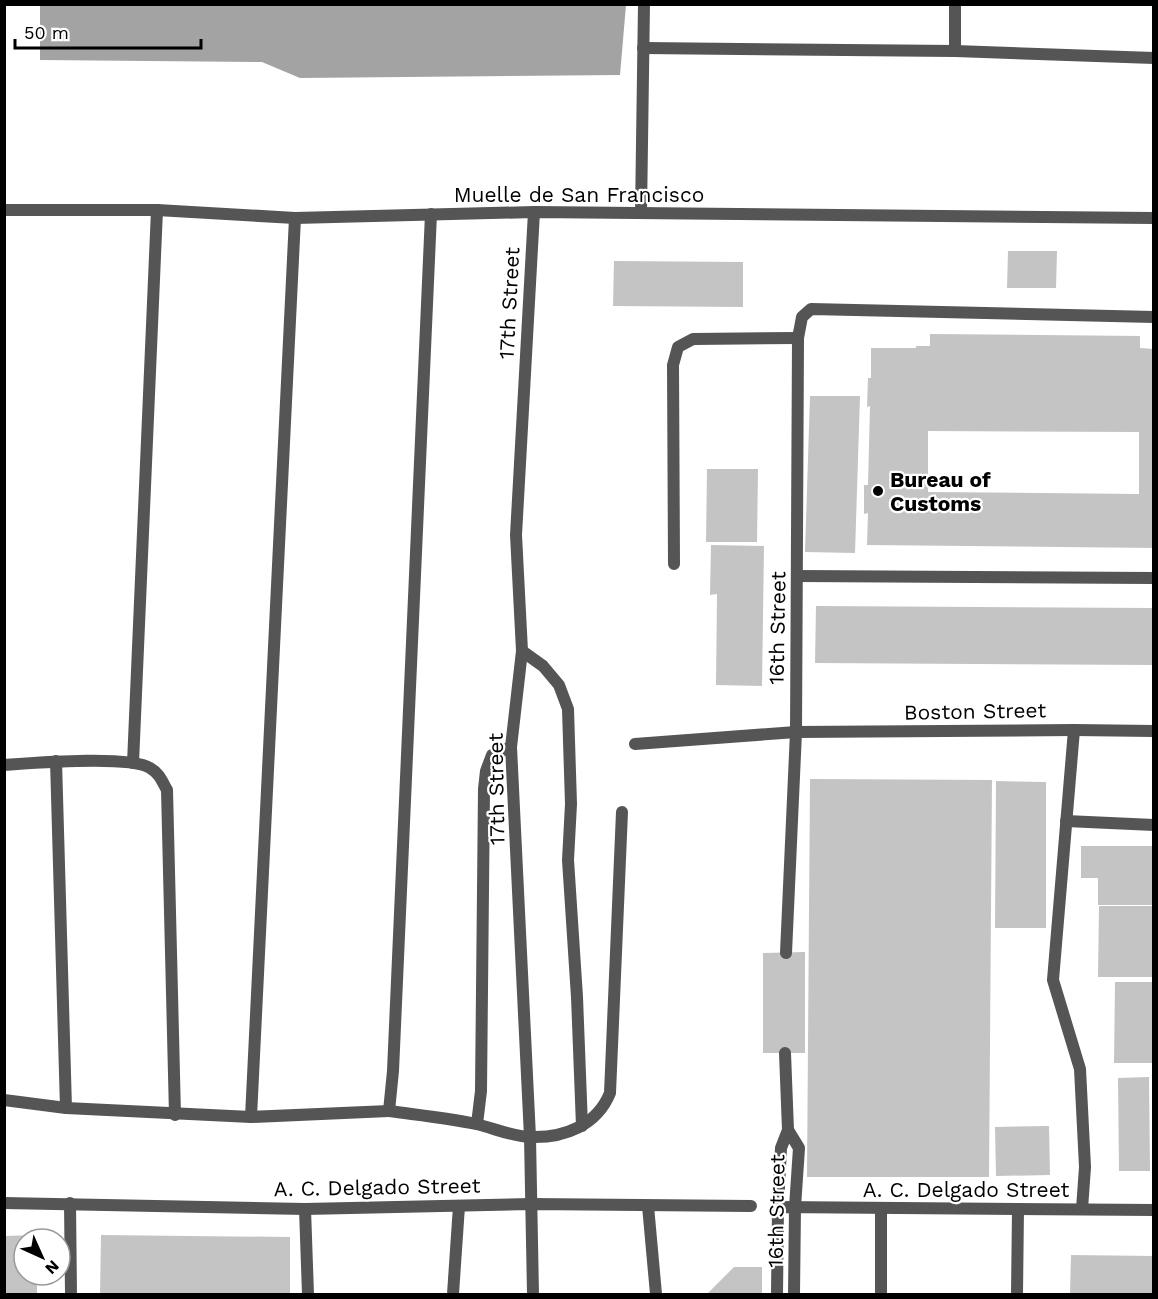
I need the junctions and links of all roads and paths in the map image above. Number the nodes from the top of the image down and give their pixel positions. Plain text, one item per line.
1 (644, 4) edge
2 (955, 4) edge
3 (643, 48) junction
4 (955, 51) junction
5 (1154, 58) edge
6 (4, 210) edge
7 (157, 210) junction
8 (534, 212) junction
9 (641, 213) junction
10 (431, 214) junction
11 (295, 218) junction
12 (1154, 218) edge
13 (1154, 316) edge
14 (798, 338) junction
15 (674, 564) dead end
16 (797, 576) junction
17 (1154, 578) edge
18 (522, 651) junction
19 (1074, 730) junction
20 (1154, 731) edge
21 (796, 732) junction
22 (635, 744) dead end
23 (511, 747) junction
24 (56, 761) junction
25 (133, 763) junction
26 (4, 765) edge
27 (622, 812) dead end
28 (1066, 821) junction
29 (1154, 825) edge
30 (786, 953) dead end
31 (785, 1053) dead end
32 (4, 1100) edge
33 (66, 1108) junction
34 (389, 1111) junction
35 (176, 1114) junction
36 (251, 1117) junction
37 (477, 1124) junction
38 (582, 1126) junction
39 (788, 1130) junction
40 (530, 1137) junction
41 (4, 1203) edge
42 (70, 1203) junction
43 (530, 1204) junction
44 (459, 1206) junction
45 (648, 1206) junction
46 (751, 1206) dead end
47 (778, 1207) junction
48 (795, 1207) junction
49 (880, 1208) junction
50 (305, 1209) junction
51 (1018, 1209) junction
52 (1082, 1209) junction
53 (1154, 1209) edge
54 (71, 1294) edge
55 (308, 1294) edge
56 (453, 1294) edge
57 (533, 1294) edge
58 (656, 1294) edge
59 (777, 1294) edge
60 (794, 1294) edge
61 (881, 1294) edge
62 (1017, 1294) edge

1 - 3 street
2 - 4 street
3 - 4 street
3 - 9 street
4 - 5 street
6 - 7 street, Muelle de San Francisco
7 - 11 street, Muelle de San Francisco
7 - 25 street
8 - 9 street, Muelle de San Francisco
8 - 10 street, Muelle de San Francisco
8 - 18 street, 17th Street
9 - 12 street, Muelle de San Francisco
10 - 11 street, Muelle de San Francisco
10 - 34 street
11 - 36 street
13 - 14 street, 16th Street
14 - 15 street
14 - 16 street, 16th Street
16 - 17 street
16 - 21 street, 16th Street
18 - 23 street, 17th Street
18 - 38 street
19 - 20 street, Boston Street
19 - 21 street, Boston Street
19 - 28 street
21 - 22 street, Boston Street
21 - 30 street, 16th Street
23 - 37 street
23 - 40 street, 17th Street
24 - 25 street
24 - 26 street
24 - 33 street
25 - 35 street
27 - 38 street
28 - 29 street
28 - 52 street
31 - 39 street, 16th Street
32 - 33 street
33 - 35 street
34 - 36 street
34 - 37 street
35 - 36 street
37 - 40 street
38 - 40 street
39 - 47 street, 16th Street
39 - 48 street, 16th Street
40 - 43 street, 17th Street
41 - 42 street, A. C. Delgado Street
42 - 50 street, A. C. Delgado Street
42 - 54 street
43 - 44 street, A. C. Delgado Street
43 - 45 street, A. C. Delgado Street
43 - 57 street, 17th Street
44 - 50 street, A. C. Delgado Street
44 - 56 street
45 - 46 street, A. C. Delgado Street
45 - 58 street
47 - 48 street, A. C. Delgado Street
47 - 59 street, 16th Street
48 - 49 street, A. C. Delgado Street
48 - 60 street, 16th Street
49 - 51 street, A. C. Delgado Street
49 - 61 street
50 - 55 street
51 - 52 street, A. C. Delgado Street
51 - 62 street
52 - 53 street, A. C. Delgado Street

